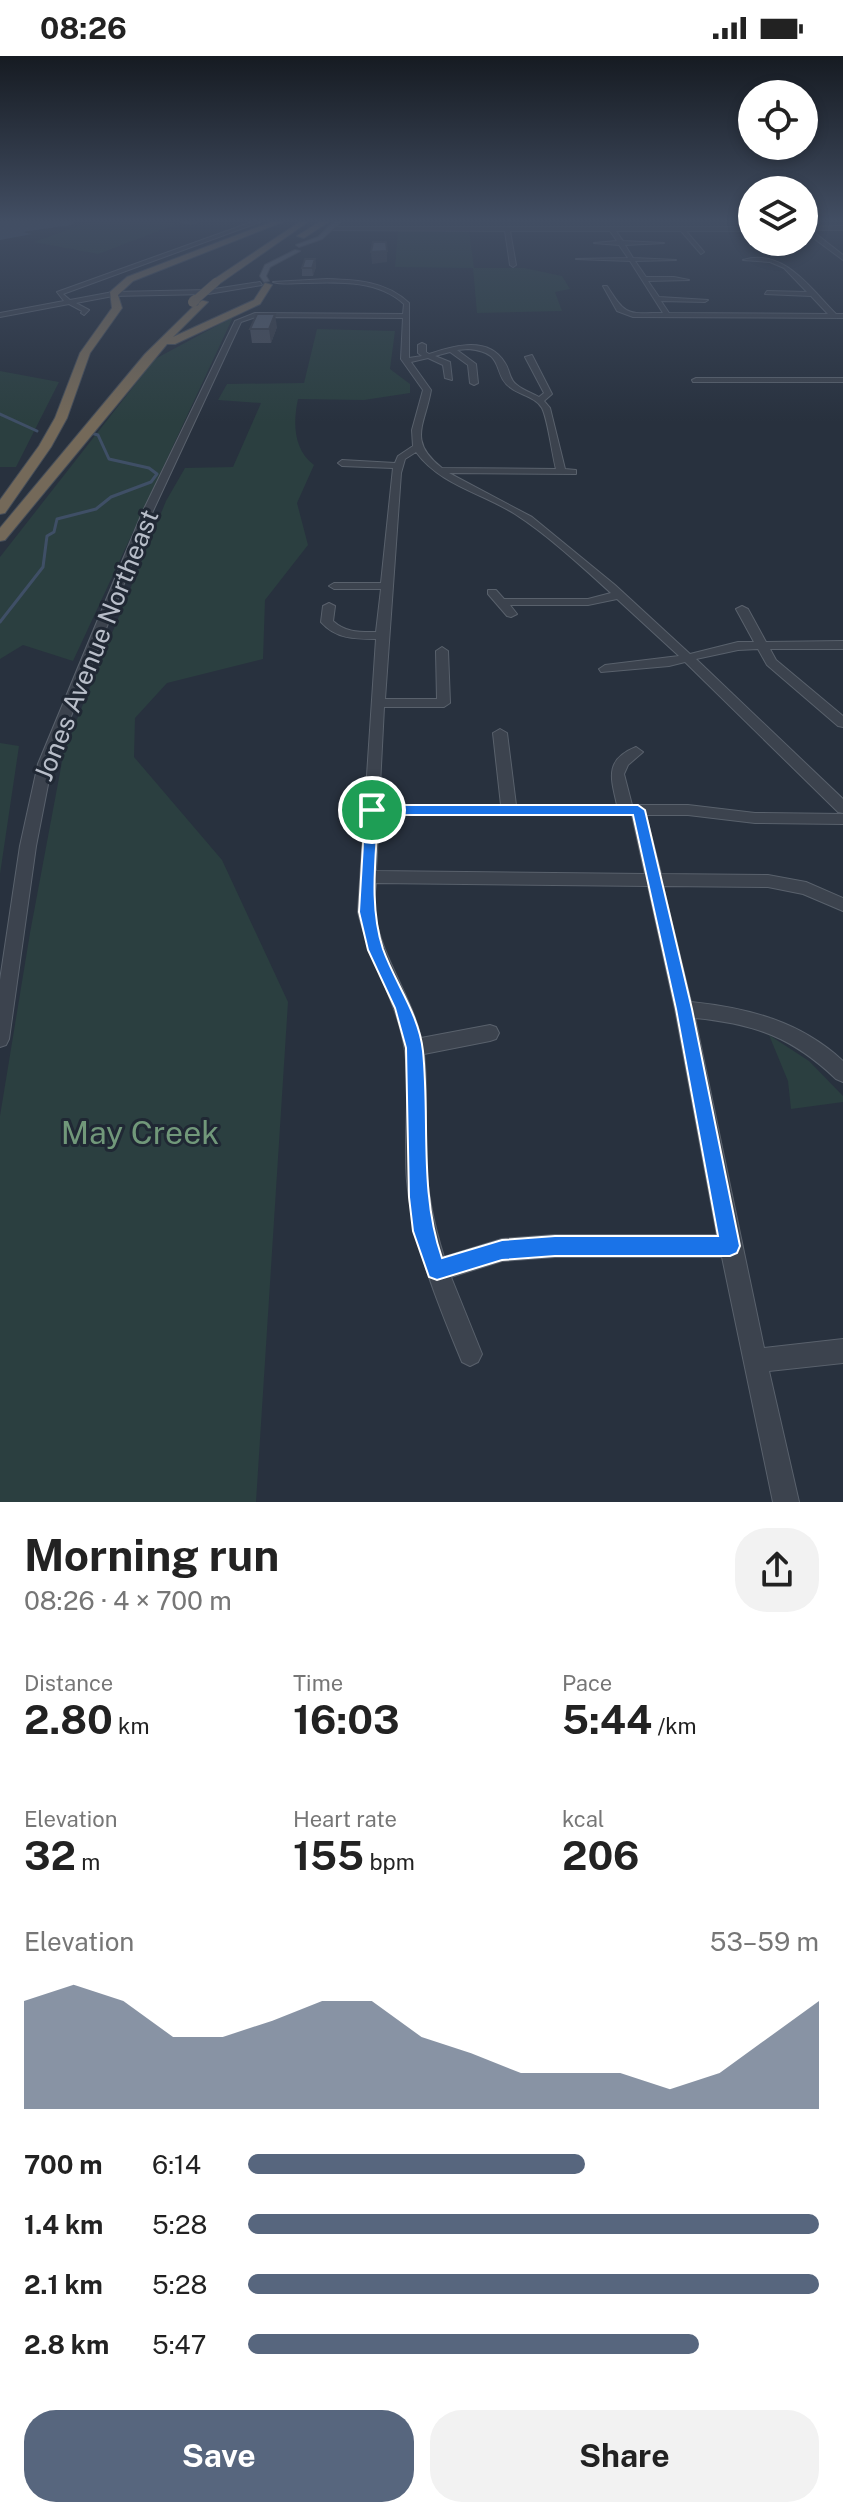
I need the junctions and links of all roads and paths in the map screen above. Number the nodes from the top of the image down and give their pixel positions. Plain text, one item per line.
1 (77, 286) edge
2 (122, 286) edge
3 (215, 286) edge
4 (252, 286) edge
5 (265, 286) edge
6 (376, 286) edge
7 (649, 286) edge
8 (804, 286) edge
9 (605, 287) dead end
10 (767, 293) dead end
11 (113, 294) junction
12 (811, 294) junction
13 (197, 299) junction
14 (657, 299) junction
15 (705, 300) dead end
16 (67, 301) junction
17 (84, 313) dead end
18 (0, 315) edge
19 (667, 315) junction
20 (407, 316) junction
21 (834, 316) junction
22 (843, 316) edge
23 (422, 345) dead end
24 (451, 349) junction
25 (434, 357) junction
26 (529, 357) dead end
27 (406, 361) junction
28 (449, 378) dead end
29 (696, 380) dead end
30 (843, 380) edge
31 (474, 383) dead end
32 (119, 392) junction
33 (540, 400) junction
34 (95, 414) junction
35 (417, 447) junction
36 (59, 449) junction
37 (342, 463) dead end
38 (397, 466) junction
39 (439, 470) junction
40 (561, 472) junction
41 (573, 472) dead end
42 (0, 510) edge
43 (0, 516) edge
44 (0, 537) edge
45 (334, 586) dead end
46 (386, 586) junction
47 (619, 595) junction
48 (329, 606) dead end
49 (742, 609) dead end
50 (511, 614) dead end
51 (382, 636) junction
52 (758, 644) junction
53 (843, 645) edge
54 (442, 651) dead end
55 (689, 656) junction
56 (605, 669) dead end
57 (379, 703) junction
58 (843, 723) edge
59 (500, 733) dead end
60 (636, 752) dead end
61 (843, 808) edge
62 (372, 810) junction
63 (509, 810) junction
64 (632, 810) junction
65 (843, 819) edge
66 (368, 877) junction
67 (652, 878) junction
68 (843, 905) edge
69 (684, 1009) junction
70 (490, 1033) dead end
71 (0, 1039) edge
72 (414, 1048) junction
73 (843, 1073) edge
74 (730, 1246) junction
75 (437, 1270) junction
76 (843, 1351) edge
77 (470, 1354) dead end
78 (756, 1361) junction
79 (786, 1502) edge

1 - 16 street
2 - 11 highway
3 - 13 highway
4 - 13 street
5 - 32 highway
6 - 20 street
7 - 14 street
8 - 12 street
9 - 19 street
10 - 12 street
11 - 13 street
11 - 16 street
11 - 36 highway
12 - 21 street
13 - 32 highway
13 - 34 highway
14 - 15 street
14 - 19 street
16 - 17 street
16 - 18 street
19 - 21 street
20 - 27 street
20 - 71 street, Jones Avenue Northeast
21 - 22 street
23 - 25 street
24 - 25 street
24 - 31 street
24 - 33 street
25 - 27 street
25 - 28 street
26 - 33 street
27 - 35 street
29 - 30 street
32 - 34 highway
33 - 40 street
34 - 36 highway
35 - 38 street
35 - 39 street
36 - 42 highway
36 - 43 highway
36 - 44 highway
37 - 38 street
38 - 46 street
39 - 40 street
39 - 47 street
40 - 41 street
45 - 46 street
46 - 51 street
47 - 50 street
47 - 55 street
48 - 51 street
49 - 52 street
51 - 57 street
52 - 53 street
52 - 55 street
52 - 58 street
54 - 57 street
55 - 56 street
55 - 61 street
57 - 62 street
59 - 63 street
60 - 64 street
62 - 63 street
62 - 66 street
63 - 64 street
64 - 65 street
64 - 67 street
66 - 67 street
66 - 72 street
67 - 68 street
67 - 69 street
69 - 73 street
69 - 74 street
70 - 72 street
72 - 75 street
74 - 75 street
74 - 78 street
75 - 77 street
76 - 78 street
78 - 79 street

